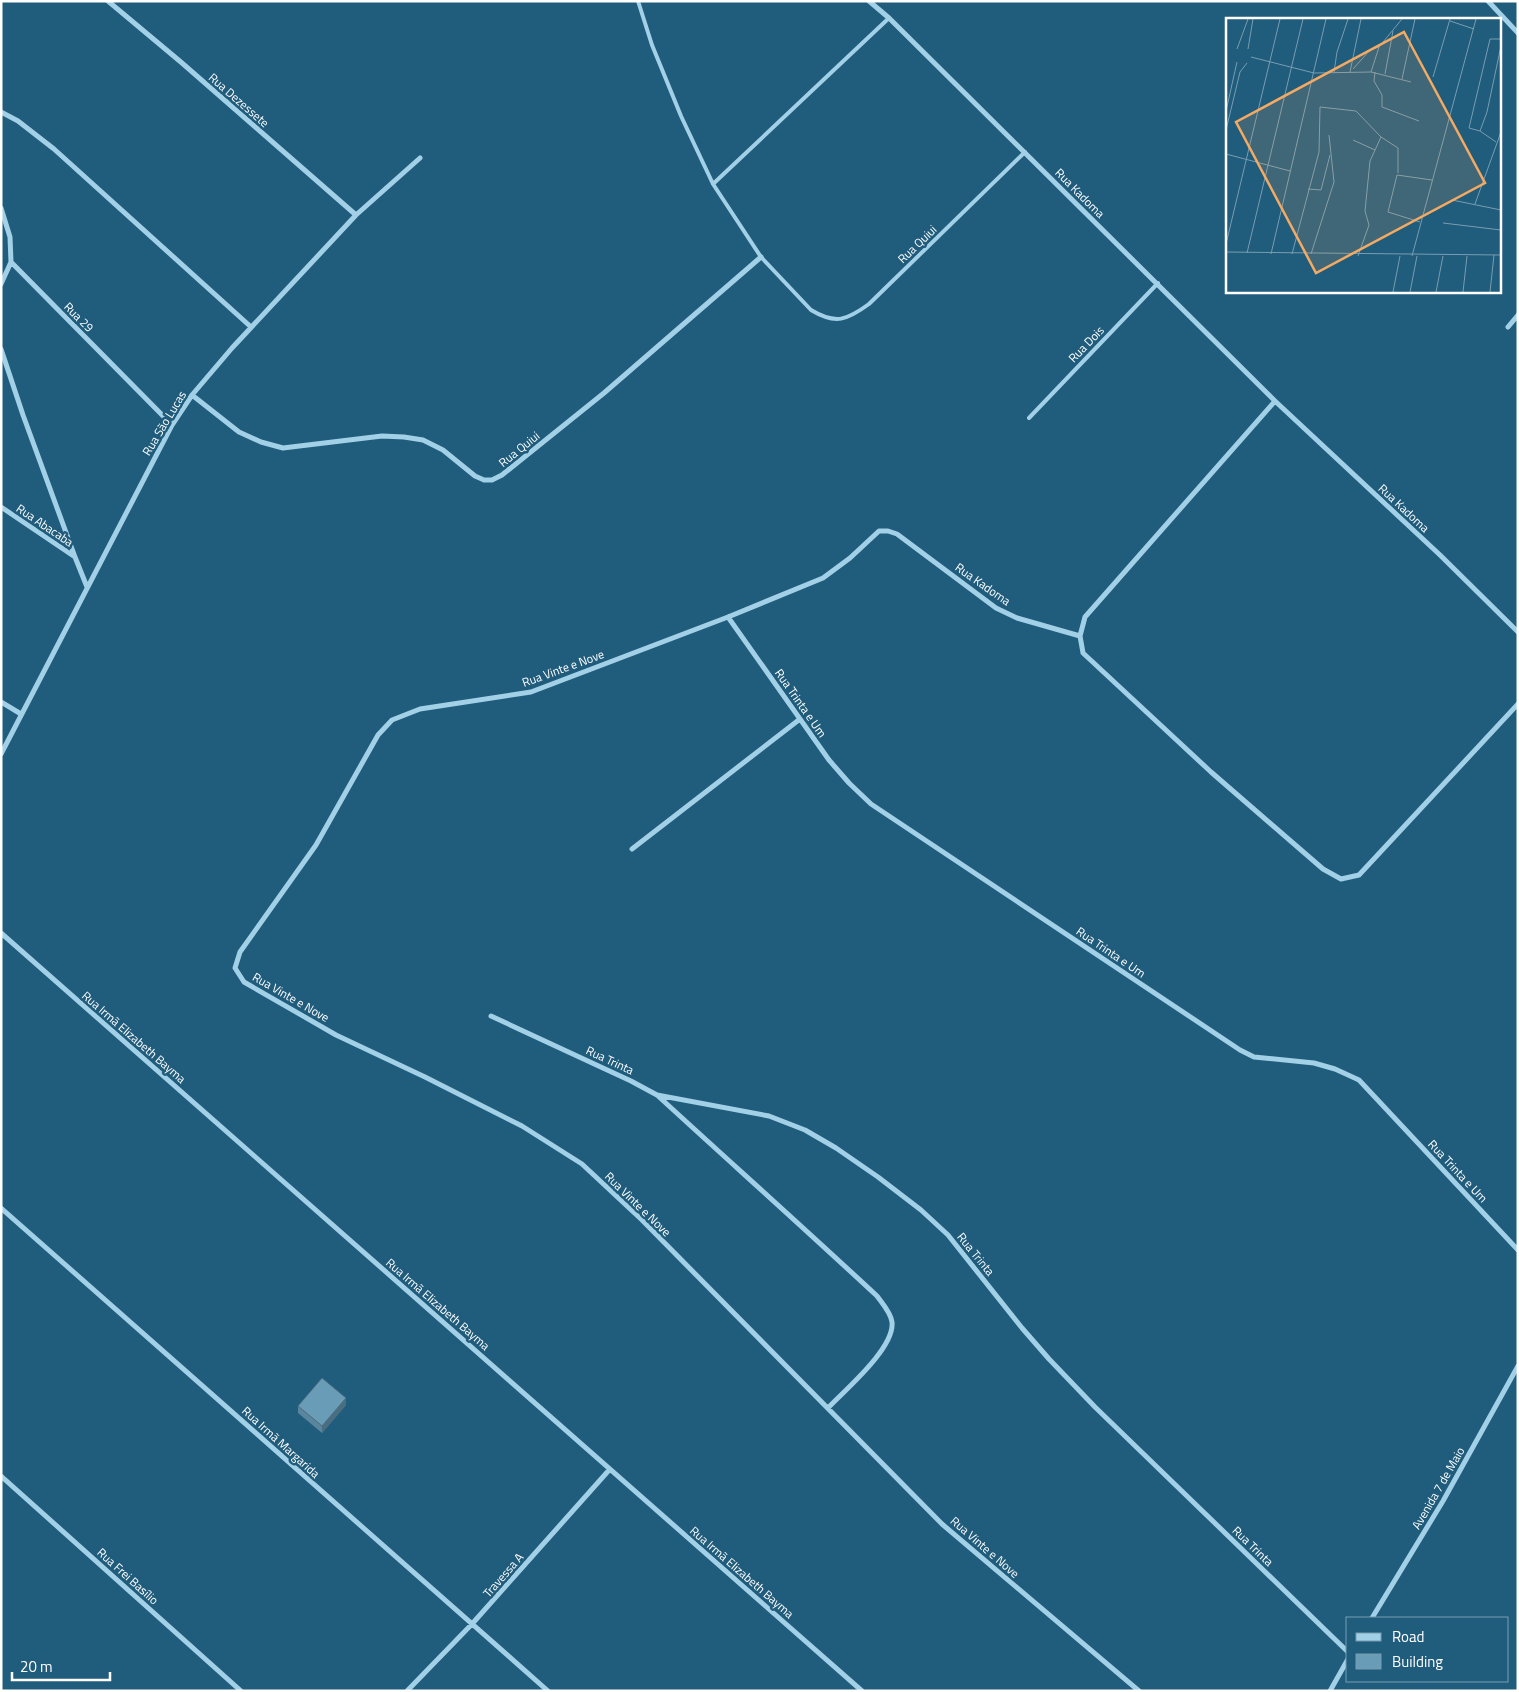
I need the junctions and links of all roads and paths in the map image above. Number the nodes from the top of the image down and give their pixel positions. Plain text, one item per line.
1 (108, 1) edge
2 (638, 1) edge
3 (869, 1) edge
4 (1488, 1) edge
5 (889, 18) junction
6 (1518, 33) edge
7 (1, 112) edge
8 (1024, 152) junction
9 (420, 158) dead end
10 (713, 184) junction
11 (1, 208) edge
12 (356, 215) junction
13 (761, 257) junction
14 (11, 262) junction
15 (1158, 283) junction
16 (1, 284) edge
17 (1518, 315) edge
18 (251, 327) junction
19 (1508, 327) dead end
20 (1, 349) edge
21 (192, 395) junction
22 (1275, 401) junction
23 (1029, 418) dead end
24 (172, 425) junction
25 (1, 507) edge
26 (75, 557) junction
27 (87, 587) junction
28 (728, 617) junction
29 (1518, 632) edge
30 (1080, 636) junction
31 (1, 702) edge
32 (1518, 704) edge
33 (21, 714) junction
34 (800, 719) junction
35 (1, 754) edge
36 (632, 849) dead end
37 (1, 933) edge
38 (491, 1016) dead end
39 (657, 1094) junction
40 (1, 1208) edge
41 (1518, 1250) edge
42 (1518, 1366) edge
43 (828, 1408) junction
44 (610, 1469) junction
45 (1, 1476) edge
46 (1373, 1617) edge
47 (472, 1624) junction
48 (1346, 1650) edge
49 (1346, 1663) edge
50 (241, 1691) edge
51 (407, 1691) edge
52 (548, 1691) edge
53 (862, 1691) edge
54 (1139, 1691) edge
55 (1330, 1691) edge

1 - 12 street, Rua Dezessete
2 - 10 lane
3 - 5 street, Rua Kadoma
4 - 6 street
5 - 8 street, Rua Kadoma
5 - 10 lane
7 - 18 street
8 - 13 lane, Rua Quiui
8 - 15 street, Rua Kadoma
9 - 12 street, Rua São Lucas
10 - 13 lane
11 - 14 street
12 - 18 street, Rua São Lucas
13 - 21 street, Rua Quiui
14 - 16 street
14 - 24 street, Rua 29
15 - 22 street, Rua Kadoma
15 - 23 lane, Rua Dois
17 - 19 street
18 - 21 street, Rua São Lucas
20 - 26 street
21 - 24 street, Rua São Lucas
22 - 29 street, Rua Kadoma
22 - 30 street
24 - 27 street, Rua São Lucas
25 - 26 street, Rua Abacaba
26 - 27 street, Rua Abacaba
27 - 33 street, Rua São Lucas
28 - 30 street, Rua Kadoma
28 - 34 street, Rua Trinta e Um
28 - 43 street, Rua Vinte e Nove
30 - 32 street
31 - 33 street
33 - 35 street, Rua São Lucas
34 - 36 street
34 - 41 street, Rua Trinta e Um
37 - 44 street, Rua Irmã Elizabeth Bayma
38 - 39 street, Rua Trinta
39 - 43 street
39 - 48 street, Rua Trinta
40 - 47 street, Rua Irmã Margarida
42 - 46 street, Avenida 7 de Maio
43 - 54 street, Rua Vinte e Nove
44 - 47 street, Travessa A
44 - 53 street, Rua Irmã Elizabeth Bayma
45 - 50 street, Rua Frei Basílio
47 - 51 street, Travessa A
47 - 52 street, Rua Irmã Margarida
49 - 55 street

